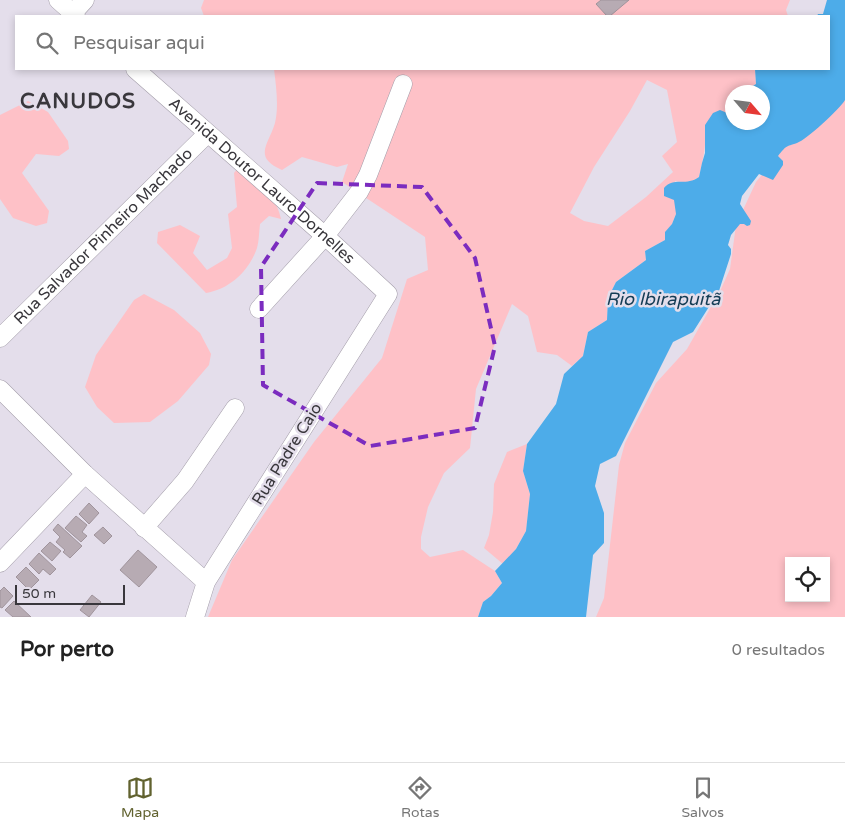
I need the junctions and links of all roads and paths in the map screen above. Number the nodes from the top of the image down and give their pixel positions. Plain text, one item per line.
1 (58, 0) edge
2 (86, 0) edge
3 (74, 15) edge
4 (136, 70) edge
5 (403, 84) dead end
6 (207, 134) junction
7 (325, 236) junction
8 (388, 294) joint
9 (258, 309) dead end
10 (0, 338) edge
11 (0, 388) edge
12 (235, 408) dead end
13 (85, 474) junction
14 (144, 528) junction
15 (0, 563) edge
16 (206, 582) junction
17 (194, 617) edge

1 - 3 street
2 - 3 street
4 - 6 street, Avenida Doutor Lauro Dornelles
5 - 7 street
6 - 7 street, Avenida Doutor Lauro Dornelles
6 - 10 street, Rua Salvador Pinheiro Machado
7 - 8 street, Avenida Doutor Lauro Dornelles
7 - 9 street
8 - 16 street, Rua Padre Caio
11 - 13 street
12 - 14 street
13 - 14 street
13 - 15 street
14 - 16 street
16 - 17 street, Rua Padre Caio

